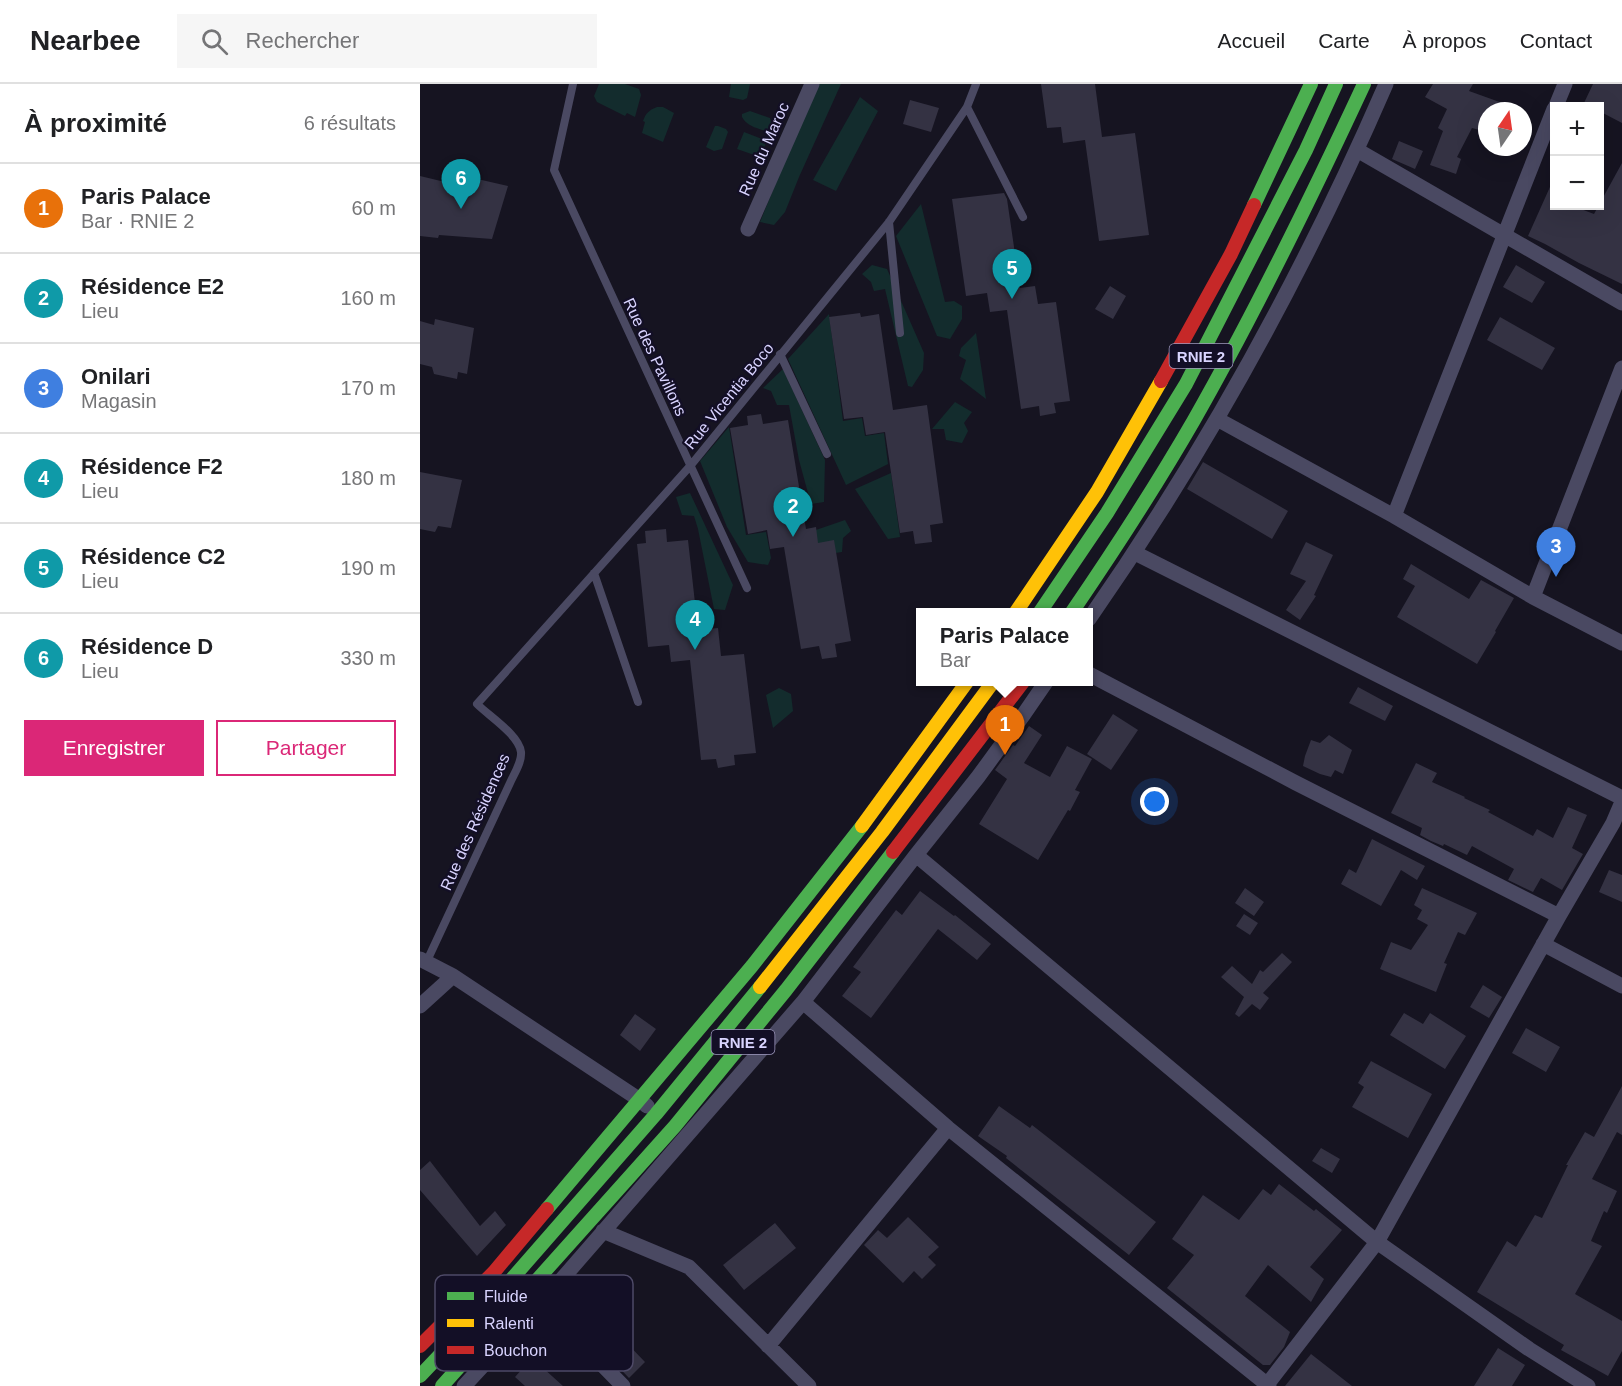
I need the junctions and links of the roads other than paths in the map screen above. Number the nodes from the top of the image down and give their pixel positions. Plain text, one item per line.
1 (573, 84) edge
2 (812, 84) edge
3 (976, 84) edge
4 (1311, 84) edge
5 (1336, 84) edge
6 (1364, 84) edge
7 (1386, 84) edge
8 (1565, 84) edge
9 (1558, 102) edge
10 (967, 107) junction
11 (1550, 121) edge
12 (1357, 150) junction
13 (1023, 217) dead end
14 (889, 222) junction
15 (748, 229) dead end
16 (1504, 236) junction
17 (1622, 303) edge
18 (900, 333) dead end
19 (780, 354) junction
20 (1622, 368) edge
21 (1217, 419) junction
22 (827, 454) dead end
23 (691, 465) junction
24 (1394, 516) junction
25 (1135, 553) junction
26 (594, 573) junction
27 (747, 588) dead end
28 (1533, 597) junction
29 (1019, 608) edge
30 (1043, 608) edge
31 (1075, 608) edge
32 (1093, 613) edge
33 (1622, 643) edge
34 (1093, 676) edge
35 (963, 686) edge
36 (989, 686) edge
37 (1020, 686) edge
38 (1043, 686) edge
39 (639, 702) dead end
40 (477, 704) joint
41 (1622, 800) edge
42 (915, 855) junction
43 (1559, 916) junction
44 (1543, 944) junction
45 (423, 961) edge
46 (453, 976) junction
47 (1622, 986) edge
48 (803, 1002) junction
49 (420, 1006) edge
50 (640, 1100) junction
51 (656, 1114) junction
52 (948, 1128) junction
53 (603, 1231) junction
54 (1377, 1242) junction
55 (491, 1275) edge
56 (515, 1275) edge
57 (541, 1275) edge
58 (565, 1275) edge
59 (435, 1331) edge
60 (420, 1346) edge
61 (768, 1346) junction
62 (435, 1360) edge
63 (455, 1371) edge
64 (478, 1371) edge
65 (609, 1371) edge
66 (420, 1376) edge
67 (1268, 1385) edge
68 (442, 1386) edge
69 (464, 1386) edge
70 (623, 1386) edge
71 (809, 1386) edge
72 (1588, 1386) edge

1 - 23 lane, Rue des Pavillons
2 - 15 street, Rue du Maroc
3 - 10 lane, Rue Vicentia Boco
4 - 29 main road
5 - 30 main road, RNIE 2 / RNIE 2
6 - 31 main road, RNIE 2 / RNIE 2
7 - 12 street
8 - 9 street
10 - 13 lane
10 - 14 lane, Rue Vicentia Boco
11 - 16 street
12 - 16 street
12 - 21 street
14 - 18 lane
14 - 19 lane, Rue Vicentia Boco
16 - 17 street
16 - 24 street
19 - 22 lane
19 - 23 lane, Rue Vicentia Boco
20 - 28 street
21 - 24 street
21 - 25 street
23 - 26 lane, Rue Vicentia Boco
23 - 27 lane, Rue des Pavillons
24 - 28 street
25 - 32 street
25 - 41 street
26 - 39 lane
26 - 40 lane, Rue Vicentia Boco
28 - 33 street
34 - 43 street
35 - 50 main road
36 - 51 main road, RNIE 2 / RNIE 2
37 - 57 main road, RNIE 2 / RNIE 2
38 - 42 street
40 - 45 lane, Rue des Résidences
41 - 43 street
42 - 48 street
42 - 54 street
43 - 44 street
44 - 47 street
44 - 54 street
45 - 46 street
46 - 49 street
46 - 50 street
48 - 52 street
48 - 53 street
50 - 51 street
50 - 55 main road
51 - 56 main road, RNIE 2 / RNIE 2
52 - 61 street
52 - 67 street
53 - 58 street
53 - 61 street
54 - 67 street
54 - 72 street
59 - 60 main road
61 - 71 street
62 - 66 main road, RNIE 2 / RNIE 2
63 - 68 main road, RNIE 2 / RNIE 2
64 - 69 street
65 - 70 street

